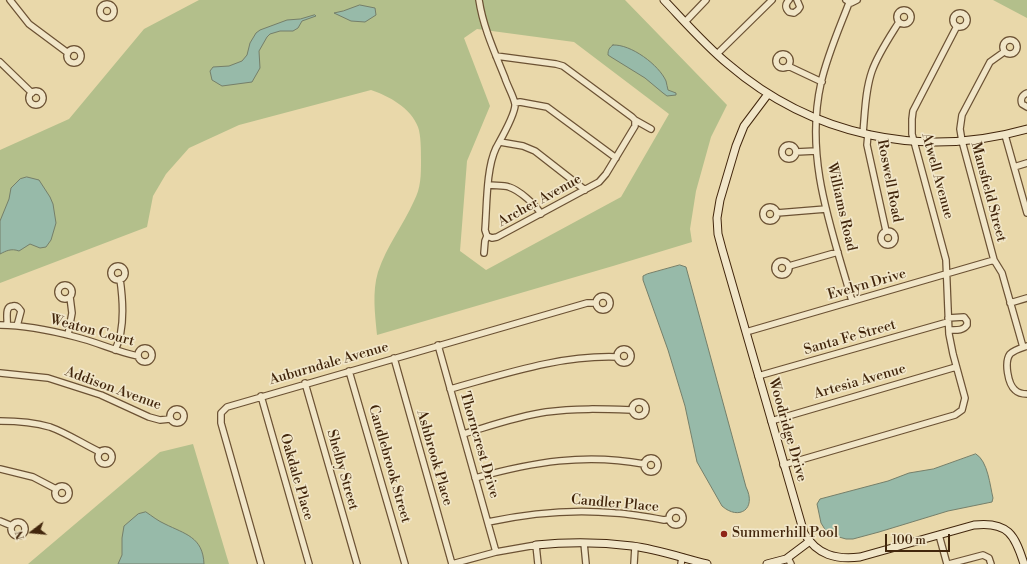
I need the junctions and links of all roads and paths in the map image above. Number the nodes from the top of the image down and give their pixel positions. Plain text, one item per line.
1 (10, 0) edge
2 (479, 0) edge
3 (664, 0) edge
4 (706, 0) edge
5 (772, 0) edge
6 (788, 0) edge
7 (797, 0) edge
8 (857, 0) edge
9 (847, 1) edge
10 (685, 22) junction
11 (899, 22) dead end
12 (957, 26) dead end
13 (68, 52) dead end
14 (1004, 52) dead end
15 (717, 54) junction
16 (496, 56) junction
17 (0, 62) edge
18 (788, 66) dead end
19 (822, 82) junction
20 (32, 93) dead end
21 (1027, 93) edge
22 (768, 94) junction
23 (515, 103) junction
24 (1027, 107) edge
25 (816, 118) junction
26 (634, 120) junction
27 (651, 129) dead end
28 (1027, 129) edge
29 (866, 134) junction
30 (1005, 135) junction
31 (914, 141) junction
32 (962, 141) junction
33 (500, 142) junction
34 (816, 151) junction
35 (796, 152) dead end
36 (616, 158) junction
37 (1027, 163) edge
38 (1014, 167) junction
39 (489, 185) junction
40 (584, 190) junction
41 (826, 209) junction
42 (777, 213) dead end
43 (1027, 213) edge
44 (541, 214) junction
45 (886, 231) dead end
46 (487, 236) junction
47 (838, 252) junction
48 (484, 253) dead end
49 (994, 260) junction
50 (789, 266) dead end
51 (947, 274) junction
52 (120, 279) dead end
53 (70, 297) dead end
54 (1027, 298) edge
55 (852, 301) junction
56 (596, 303) dead end
57 (1010, 303) junction
58 (948, 320) junction
59 (0, 325) edge
60 (7, 325) junction
61 (16, 326) junction
62 (949, 330) junction
63 (746, 332) junction
64 (68, 335) junction
65 (438, 346) junction
66 (1025, 347) edge
67 (115, 350) junction
68 (138, 356) dead end
69 (617, 357) dead end
70 (394, 358) junction
71 (956, 367) junction
72 (350, 371) junction
73 (0, 373) edge
74 (758, 376) junction
75 (305, 384) junction
76 (450, 389) junction
77 (1027, 394) edge
78 (261, 396) junction
79 (632, 410) dead end
80 (170, 419) dead end
81 (0, 421) edge
82 (771, 421) junction
83 (463, 434) junction
84 (100, 452) dead end
85 (644, 464) dead end
86 (783, 465) junction
87 (0, 469) edge
88 (475, 478) junction
89 (56, 489) dead end
90 (669, 519) dead end
91 (0, 521) edge
92 (488, 522) junction
93 (12, 526) dead end
94 (939, 535) junction
95 (810, 542) junction
96 (584, 543) junction
97 (536, 545) junction
98 (635, 547) junction
99 (496, 552) junction
100 (681, 561) edge
101 (790, 561) edge
102 (859, 561) edge
103 (695, 562) edge
104 (261, 564) edge
105 (309, 564) edge
106 (357, 564) edge
107 (405, 564) edge
108 (452, 564) edge
109 (538, 564) edge
110 (586, 564) edge
111 (634, 564) edge
112 (707, 564) edge
113 (767, 564) edge
114 (948, 564) edge
115 (991, 564) edge
116 (1024, 564) edge

1 - 13 street
2 - 16 street
3 - 10 street
4 - 10 street
5 - 15 street
6 - 7 street
8 - 9 street, Williams Road
9 - 19 street, Williams Road
10 - 15 street
11 - 29 street, Roswell Road
12 - 31 street, Atwell Avenue
14 - 32 street, Mansfield Street
15 - 22 street
16 - 23 street
16 - 26 street
17 - 20 street
18 - 19 street
19 - 25 street, Williams Road
21 - 24 street
22 - 25 street
22 - 63 street, Woodridge Drive
23 - 33 street, Archer Avenue
23 - 36 street
25 - 29 street
25 - 34 street, Williams Road
26 - 27 street
26 - 36 street, Archer Avenue
28 - 30 street
29 - 31 street
29 - 45 street, Roswell Road
30 - 32 street
30 - 38 street
31 - 32 street
31 - 51 street, Atwell Avenue
32 - 49 street, Mansfield Street
33 - 39 street, Archer Avenue
33 - 40 street
34 - 35 street
34 - 41 street, Williams Road
36 - 40 street, Archer Avenue
37 - 38 street
38 - 43 street
39 - 44 street
39 - 46 street, Archer Avenue
40 - 44 street, Archer Avenue
41 - 42 street
41 - 47 street, Williams Road
44 - 46 street, Archer Avenue
46 - 48 street
47 - 50 street
47 - 55 street, Williams Road
49 - 51 street, Evelyn Drive
49 - 57 street, Mansfield Street
51 - 55 street, Evelyn Drive
51 - 58 street, Atwell Avenue
52 - 67 street
53 - 64 street
54 - 57 street
55 - 63 street, Evelyn Drive
56 - 65 street, Auburndale Avenue
57 - 66 street, Mansfield Street
58 - 62 street, Atwell Avenue
58 - 62 street
58 - 74 street, Santa Fe Street
59 - 60 street, Weaton Court
60 - 61 street, Weaton Court
60 - 61 street
61 - 64 street, Weaton Court
62 - 71 street, Atwell Avenue
63 - 74 street, Woodridge Drive
64 - 67 street, Weaton Court
65 - 70 street, Auburndale Avenue
65 - 76 street, Thorncrest Drive
66 - 77 street
67 - 68 street, Weaton Court
69 - 76 street
70 - 72 street, Auburndale Avenue
70 - 108 street, Ashbrook Place
71 - 82 street, Artesia Avenue
71 - 86 street, Atwell Avenue
72 - 75 street, Auburndale Avenue
72 - 107 street, Candlebrook Street
73 - 80 street, Addison Avenue
74 - 82 street, Woodridge Drive
75 - 78 street, Auburndale Avenue
75 - 106 street, Shelby Street
76 - 83 street, Thorncrest Drive
78 - 104 street, Auburndale Avenue
78 - 105 street, Oakdale Place
79 - 83 street
81 - 84 street
82 - 86 street, Woodridge Drive
83 - 88 street, Thorncrest Drive
85 - 88 street
86 - 95 street, Woodridge Drive
87 - 89 street
88 - 92 street, Thorncrest Drive
90 - 92 street, Candler Place
91 - 93 street
92 - 99 street, Thorncrest Drive
94 - 102 street, Woodridge Drive
94 - 114 street
94 - 116 street, Woodridge Drive
95 - 101 street
95 - 102 street, Woodridge Drive
96 - 97 street
96 - 98 street
96 - 110 street
97 - 99 street
97 - 109 street
98 - 100 street
98 - 111 street
99 - 108 street
100 - 103 street
101 - 113 street
103 - 112 street
114 - 115 street

